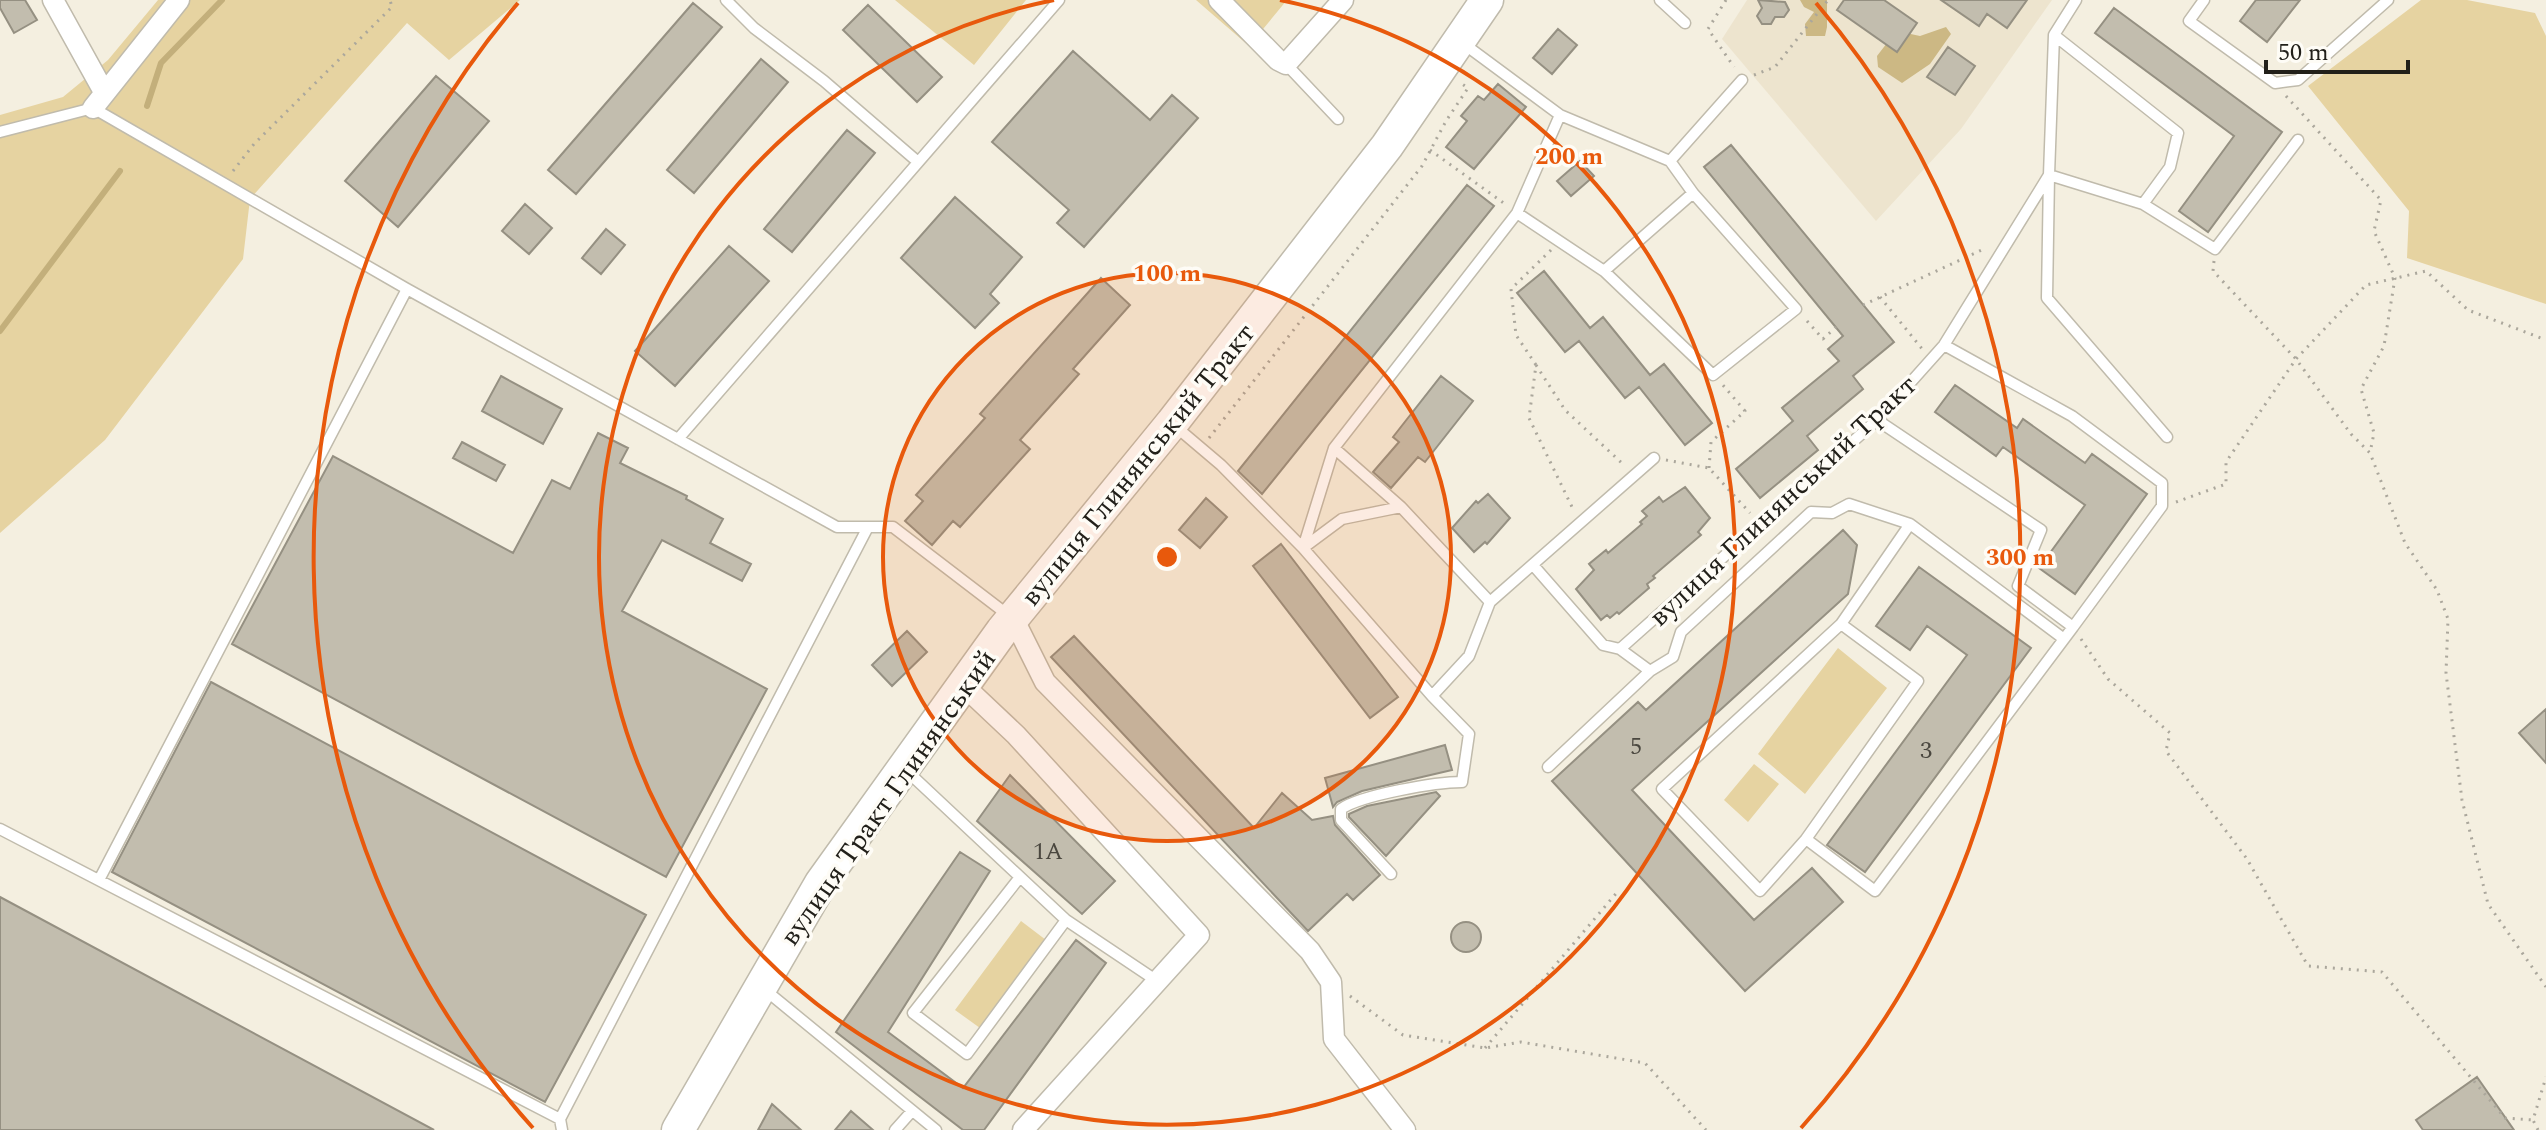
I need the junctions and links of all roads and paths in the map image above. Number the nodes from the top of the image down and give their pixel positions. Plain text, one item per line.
1 (53, 0) edge
2 (179, 0) edge
3 (390, 0) edge
4 (726, 0) edge
5 (1059, 0) edge
6 (1219, 0) edge
7 (1343, 0) edge
8 (1487, 0) edge
9 (1660, 0) edge
10 (1726, 0) edge
11 (1828, 0) edge
12 (2076, 0) edge
13 (2204, 0) edge
14 (2388, 0) edge
15 (1685, 23) dead end
16 (2054, 35) junction
17 (1460, 41) junction
18 (1286, 64) junction
19 (1742, 80) junction
20 (1461, 83) dead end
21 (2275, 83) junction
22 (98, 100) junction
23 (1560, 115) junction
24 (1338, 119) dead end
25 (0, 132) edge
26 (2298, 140) dead end
27 (1430, 150) junction
28 (1670, 161) junction
29 (918, 162) junction
30 (2049, 175) junction
31 (224, 184) junction
32 (1693, 193) junction
33 (2143, 204) junction
34 (1517, 213) junction
35 (2011, 236) junction
36 (1559, 242) junction
37 (2215, 249) junction
38 (1604, 271) junction
39 (2395, 278) junction
40 (407, 289) junction
41 (1880, 297) junction
42 (1863, 305) dead end
43 (1796, 309) junction
44 (1836, 327) dead end
45 (2546, 340) edge
46 (1944, 345) junction
47 (2296, 359) junction
48 (1931, 360) junction
49 (1536, 365) junction
50 (1713, 375) junction
51 (1877, 420) junction
52 (1172, 423) junction
53 (2167, 437) dead end
54 (678, 439) junction
55 (1201, 448) junction
56 (1334, 448) junction
57 (2370, 453) junction
58 (1654, 458) joint
59 (1709, 468) junction
60 (1635, 475) junction
61 (2162, 506) junction
62 (1401, 507) junction
63 (1580, 524) junction
64 (1910, 524) junction
65 (1761, 525) junction
66 (868, 527) junction
67 (1303, 548) junction
68 (1533, 565) junction
69 (1490, 602) junction
70 (1008, 624) junction
71 (1841, 624) junction
72 (2073, 627) junction
73 (2064, 639) junction
74 (1620, 649) junction
75 (1650, 671) junction
76 (963, 685) junction
77 (1432, 696) junction
78 (1548, 767) dead end
79 (904, 768) junction
80 (0, 829) edge
81 (1806, 839) junction
82 (1391, 874) dead end
83 (1020, 877) junction
84 (99, 880) junction
85 (1619, 890) dead end
86 (1066, 920) junction
87 (1157, 981) junction
88 (1331, 982) junction
89 (760, 986) junction
90 (2546, 987) edge
91 (1485, 1048) junction
92 (2546, 1077) edge
93 (912, 1111) junction
94 (2533, 1120) junction
95 (561, 1124) edge
96 (678, 1130) edge
97 (895, 1130) edge
98 (936, 1130) edge
99 (1023, 1130) edge
100 (1405, 1130) edge
101 (1706, 1130) edge
102 (2538, 1130) edge

1 - 22 street
2 - 22 street
3 - 31 path
4 - 29 lane
5 - 29 lane
6 - 18 street
7 - 18 street
8 - 17 main road, вулиця Глинянський Тракт
9 - 15 lane
10 - 19 path
11 - 19 path
12 - 16 lane
13 - 21 lane
14 - 21 lane
16 - 30 lane, вулиця Глинянський Тракт
16 - 33 lane
17 - 23 lane
17 - 52 main road, вулиця Глинянський Тракт
18 - 24 lane
19 - 28 lane
20 - 27 path
21 - 39 path
22 - 25 lane
22 - 31 lane
23 - 28 lane
23 - 34 lane
26 - 37 lane
27 - 34 path
27 - 55 path
28 - 32 lane
29 - 54 lane
30 - 33 lane
30 - 35 lane, вулиця Глинянський Тракт
30 - 53 lane
31 - 40 lane
32 - 38 lane
32 - 43 lane
33 - 37 lane
34 - 36 lane
34 - 56 lane
35 - 41 path
35 - 46 lane, вулиця Глинянський Тракт
36 - 38 lane
36 - 49 path
37 - 47 path
38 - 50 lane
39 - 45 path
39 - 47 path
39 - 57 path
40 - 54 lane
40 - 84 lane
41 - 42 path
41 - 48 path
43 - 44 path
43 - 50 lane
46 - 48 lane, вулиця Глинянський Тракт
46 - 61 lane
47 - 57 path
47 - 61 path
48 - 51 lane, вулиця Глинянський Тракт
49 - 60 path
49 - 63 path
50 - 59 path
51 - 65 lane, вулиця Глинянський Тракт
51 - 72 lane
52 - 55 lane
52 - 70 main road, вулиця Глинянський Тракт
54 - 66 lane
55 - 67 lane
56 - 62 lane
56 - 67 lane
57 - 90 path
58 - 59 path
58 - 60 lane
59 - 65 path
60 - 63 lane
61 - 72 lane
62 - 67 lane
62 - 69 lane
63 - 68 lane
64 - 71 lane
64 - 73 lane
64 - 75 lane
65 - 74 lane, вулиця Глинянський Тракт
66 - 70 lane
66 - 95 lane
67 - 77 lane
68 - 69 lane
68 - 74 lane
69 - 77 lane
70 - 76 main road, вулиця Тракт Глинянський
70 - 88 street
71 - 81 lane
71 - 81 lane
72 - 73 lane
72 - 94 path
73 - 81 lane
74 - 75 lane
75 - 78 lane
76 - 79 main road, вулиця Тракт Глинянський
76 - 87 street
77 - 82 lane
79 - 83 lane
79 - 89 main road, вулиця Тракт Глинянський
80 - 84 lane
83 - 86 lane
83 - 86 lane
84 - 95 lane
85 - 91 path
86 - 87 lane
87 - 99 street
88 - 91 path
88 - 100 street
89 - 93 lane
89 - 96 main road, вулиця Тракт Глинянський
91 - 101 path
92 - 94 path
93 - 97 lane
93 - 98 lane
94 - 102 path

